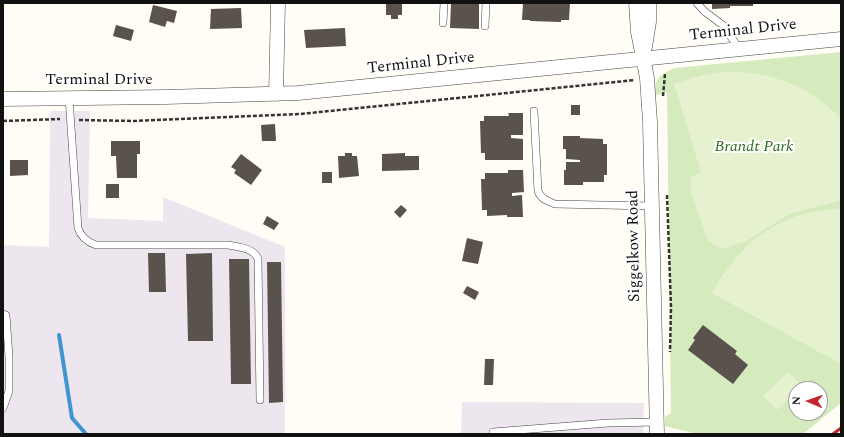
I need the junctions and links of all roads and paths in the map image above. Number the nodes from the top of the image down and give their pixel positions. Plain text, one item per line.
1 (278, 3) edge
2 (444, 3) edge
3 (486, 3) edge
4 (636, 3) edge
5 (649, 3) edge
6 (697, 3) edge
7 (443, 23) dead end
8 (485, 26) dead end
9 (841, 38) edge
10 (739, 49) junction
11 (644, 57) junction
12 (647, 78) junction
13 (276, 94) junction
14 (69, 98) junction
15 (3, 99) edge
16 (534, 111) dead end
17 (71, 119) junction
18 (3, 121) edge
19 (651, 206) junction
20 (3, 314) edge
21 (260, 400) dead end
22 (3, 408) edge
23 (656, 428) edge
24 (494, 434) edge

1 - 13 street
2 - 7 lane
3 - 8 lane
4 - 11 street, Siggelkow Road
5 - 11 street, Siggelkow Road
6 - 10 lane
9 - 10 street, Terminal Drive
10 - 11 street, Terminal Drive
11 - 12 street, Siggelkow Road
11 - 13 street, Terminal Drive
12 - 17 path
12 - 19 street, Siggelkow Road
13 - 14 street, Terminal Drive
14 - 15 street, Terminal Drive
14 - 17 lane
16 - 19 lane
17 - 18 path
17 - 21 lane
19 - 23 street, Siggelkow Road
20 - 22 lane
23 - 24 lane

